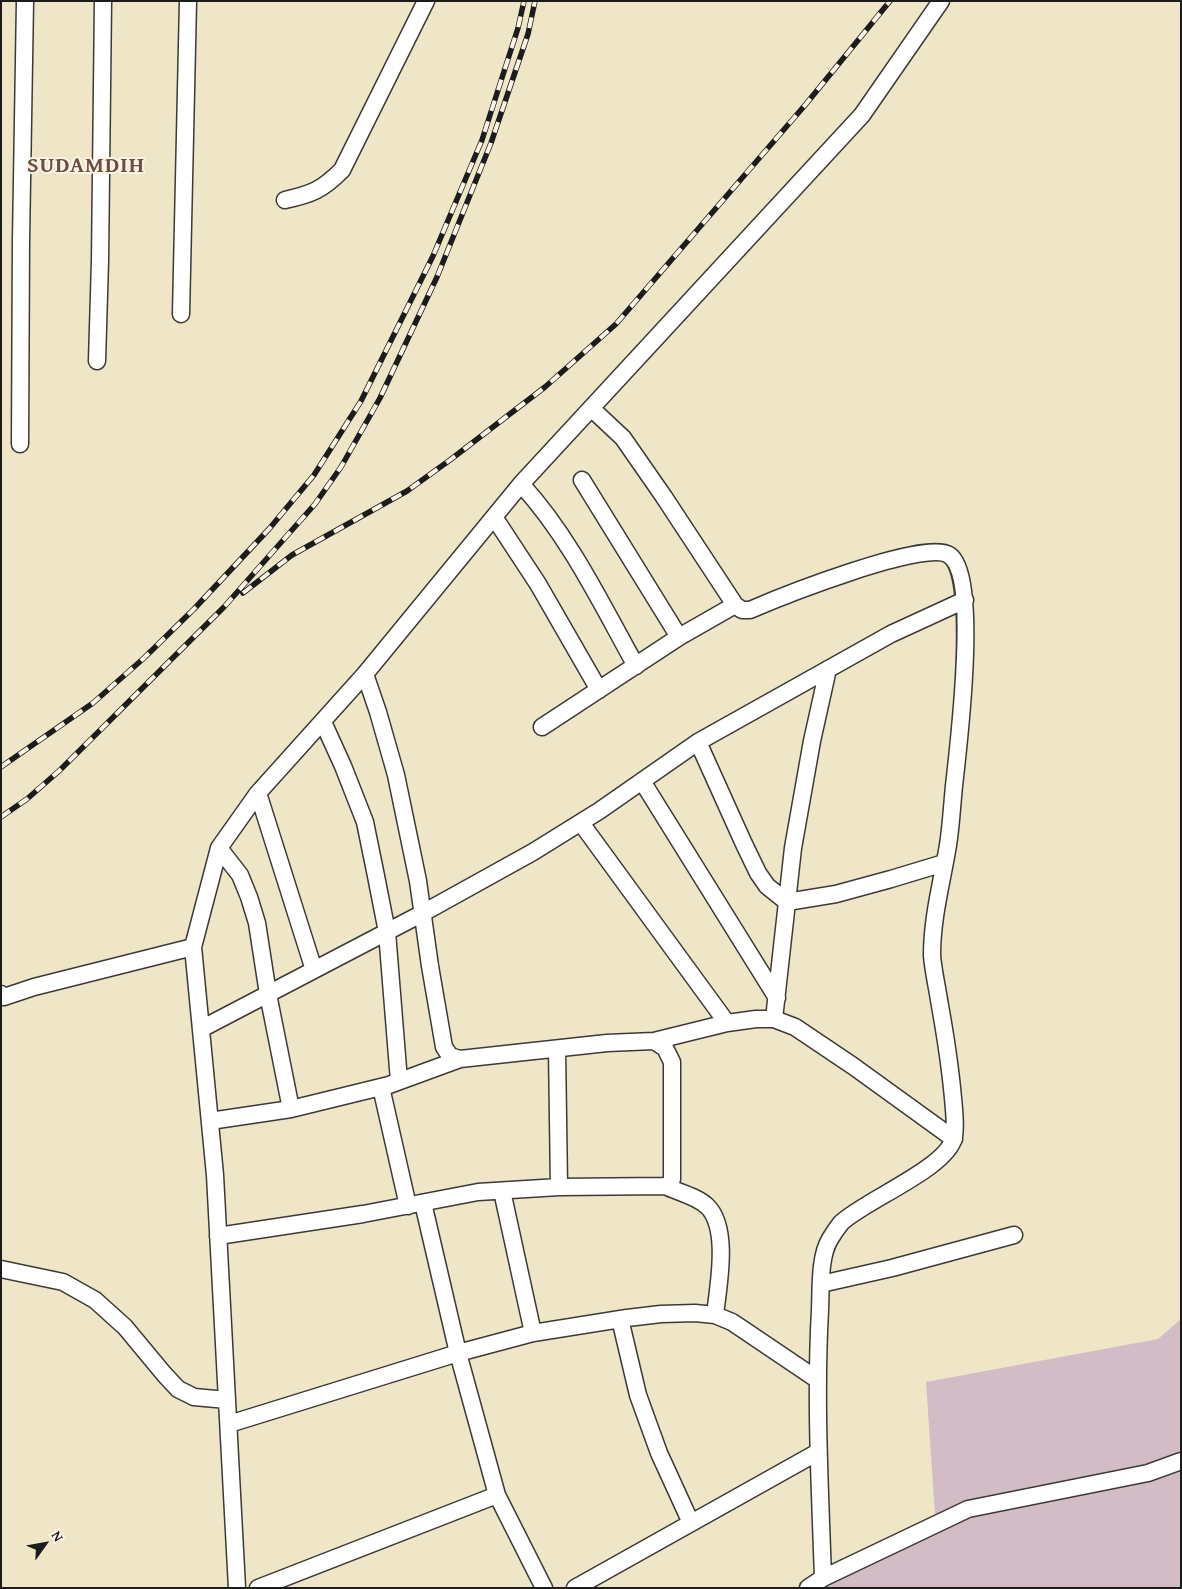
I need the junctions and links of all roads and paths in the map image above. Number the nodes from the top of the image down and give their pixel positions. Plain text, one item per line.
1 (25, 1) edge
2 (102, 1) edge
3 (188, 1) edge
4 (426, 1) edge
5 (941, 1) edge
6 (285, 200) dead end
7 (181, 314) dead end
8 (96, 361) dead end
9 (591, 408) junction
10 (20, 444) dead end
11 (582, 480) dead end
12 (521, 484) junction
13 (494, 517) junction
14 (964, 600) junction
15 (735, 605) junction
16 (680, 637) junction
17 (636, 666) junction
18 (828, 669) junction
19 (365, 674) junction
20 (599, 690) junction
21 (323, 722) junction
22 (542, 727) dead end
23 (698, 742) junction
24 (642, 781) junction
25 (258, 793) junction
26 (581, 823) junction
27 (219, 848) junction
28 (944, 863) junction
29 (787, 902) junction
30 (423, 913) junction
31 (387, 932) junction
32 (194, 947) junction
33 (314, 970) junction
34 (268, 994) junction
35 (2, 997) edge
36 (776, 998) junction
37 (774, 1019) junction
38 (727, 1023) junction
39 (201, 1029) junction
40 (654, 1041) junction
41 (557, 1049) junction
42 (460, 1059) junction
43 (399, 1081) junction
44 (381, 1087) junction
45 (291, 1109) junction
46 (210, 1121) junction
47 (954, 1139) junction
48 (665, 1186) junction
49 (559, 1187) junction
50 (502, 1191) junction
51 (415, 1204) junction
52 (1014, 1235) dead end
53 (218, 1236) junction
54 (1, 1269) edge
55 (821, 1284) junction
56 (715, 1315) junction
57 (620, 1319) junction
58 (534, 1333) junction
59 (458, 1353) junction
60 (818, 1380) junction
61 (227, 1400) junction
62 (229, 1424) junction
63 (818, 1452) junction
64 (1181, 1460) edge
65 (497, 1495) junction
66 (691, 1523) junction
67 (822, 1578) junction
68 (237, 1588) edge
69 (258, 1588) edge
70 (544, 1588) edge
71 (575, 1588) edge
72 (808, 1588) edge

1 - 10 street
2 - 8 street
3 - 7 street
4 - 6 street
5 - 9 street
9 - 12 street
9 - 15 street
11 - 16 street
12 - 13 street
12 - 17 street
13 - 19 street
13 - 20 street
14 - 15 street
14 - 18 street
14 - 28 street
15 - 16 street
16 - 17 street
17 - 20 street
18 - 23 street
18 - 29 street
19 - 21 street
19 - 30 street
20 - 22 street
21 - 25 street
21 - 31 street
23 - 24 street
23 - 29 street
24 - 26 street
24 - 36 street
25 - 27 street
25 - 33 street
26 - 30 street
26 - 38 street
27 - 32 street
27 - 34 street
28 - 29 street
28 - 47 street
29 - 36 street
30 - 31 street
30 - 42 street
31 - 33 street
31 - 43 street
32 - 35 street
32 - 39 street
33 - 34 street
34 - 39 street
34 - 45 street
36 - 37 street
37 - 38 street
37 - 47 street
38 - 40 street
39 - 46 street
40 - 41 street
40 - 48 street
41 - 42 street
41 - 49 street
42 - 43 street
43 - 44 street
44 - 45 street
44 - 51 street
45 - 46 street
46 - 53 street
47 - 55 street
48 - 49 street
48 - 56 street
49 - 50 street
50 - 51 street
50 - 58 street
51 - 53 street
51 - 59 street
52 - 55 street
53 - 61 street
54 - 61 street
55 - 60 street
56 - 57 street
56 - 60 street
57 - 58 street
57 - 66 street
58 - 59 street
59 - 62 street
59 - 65 street
60 - 63 street
61 - 62 street
62 - 68 street
63 - 66 street
63 - 67 street
64 - 67 street
65 - 69 street
65 - 70 street
66 - 71 street
67 - 72 street

